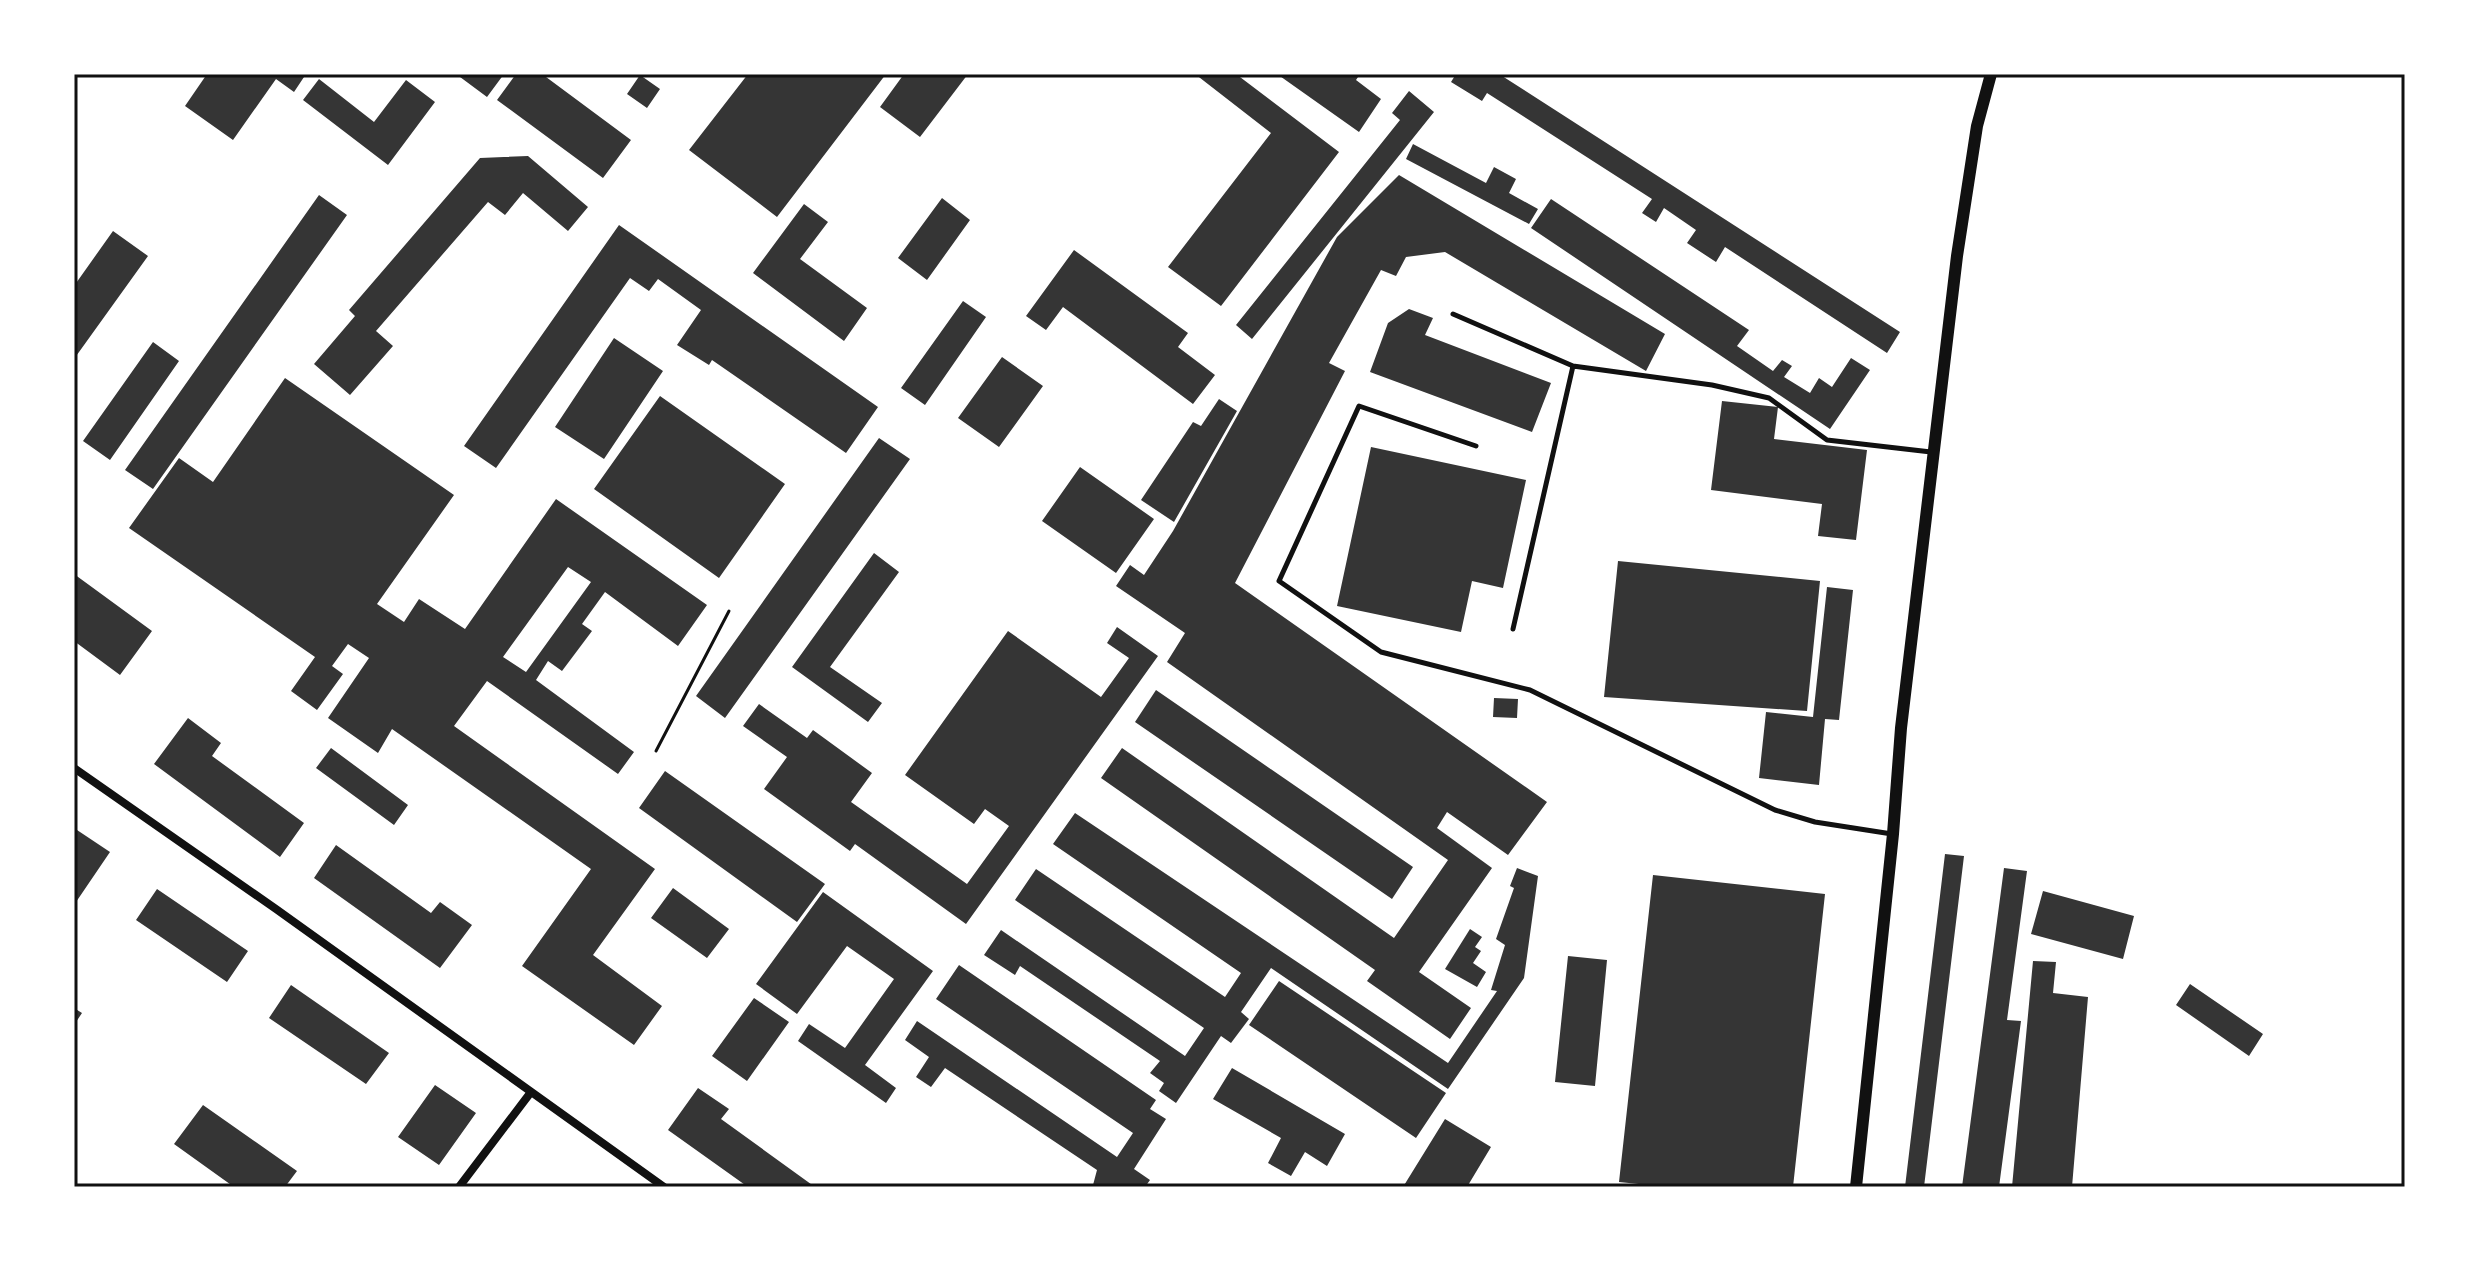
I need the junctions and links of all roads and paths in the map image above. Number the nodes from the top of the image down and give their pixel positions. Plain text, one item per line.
1 (1991, 74) edge
2 (1453, 314) dead end
3 (1573, 366) junction
4 (1476, 446) dead end
5 (1934, 453) junction
6 (729, 611) dead end
7 (1513, 629) dead end
8 (656, 751) dead end
9 (74, 768) edge
10 (1893, 834) junction
11 (531, 1092) junction
12 (459, 1187) edge
13 (664, 1187) edge
14 (1856, 1187) edge

1 - 5 street
2 - 3 lane
3 - 5 lane
3 - 7 lane
4 - 10 lane
5 - 10 street
6 - 8 path
9 - 11 street
10 - 14 street
11 - 12 street
11 - 13 street

